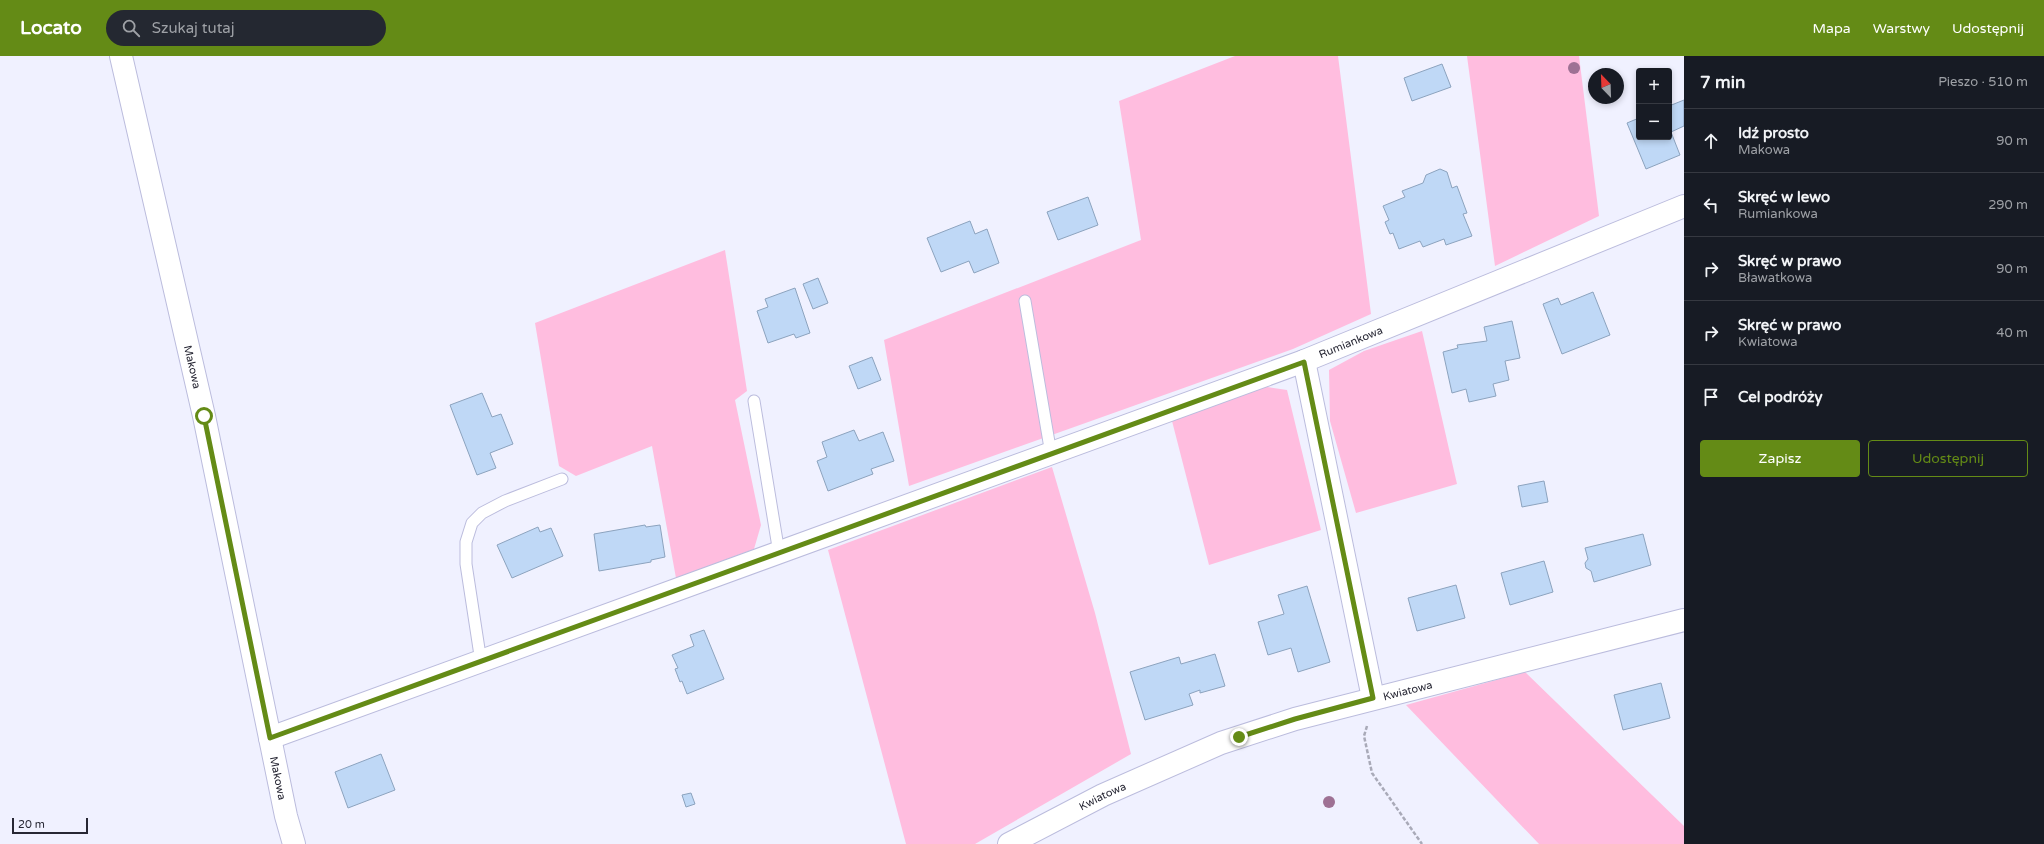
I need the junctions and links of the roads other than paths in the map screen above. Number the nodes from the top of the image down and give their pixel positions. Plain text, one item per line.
1 (121, 56) edge
2 (1684, 206) edge
3 (1025, 301) dead end
4 (1304, 362) junction
5 (754, 401) dead end
6 (1051, 454) junction
7 (562, 479) dead end
8 (779, 553) junction
9 (1684, 620) edge
10 (481, 662) junction
11 (1373, 698) junction
12 (270, 738) junction
13 (294, 844) edge
14 (1009, 844) edge

1 - 12 street, Makowa
2 - 4 street, Rumiankowa
3 - 6 lane
4 - 6 street, Rumiankowa
4 - 11 street
5 - 8 lane
6 - 8 street, Rumiankowa
7 - 10 lane
8 - 10 street, Rumiankowa
9 - 11 street, Kwiatowa
10 - 12 street, Rumiankowa
11 - 14 street, Kwiatowa
12 - 13 street, Makowa

